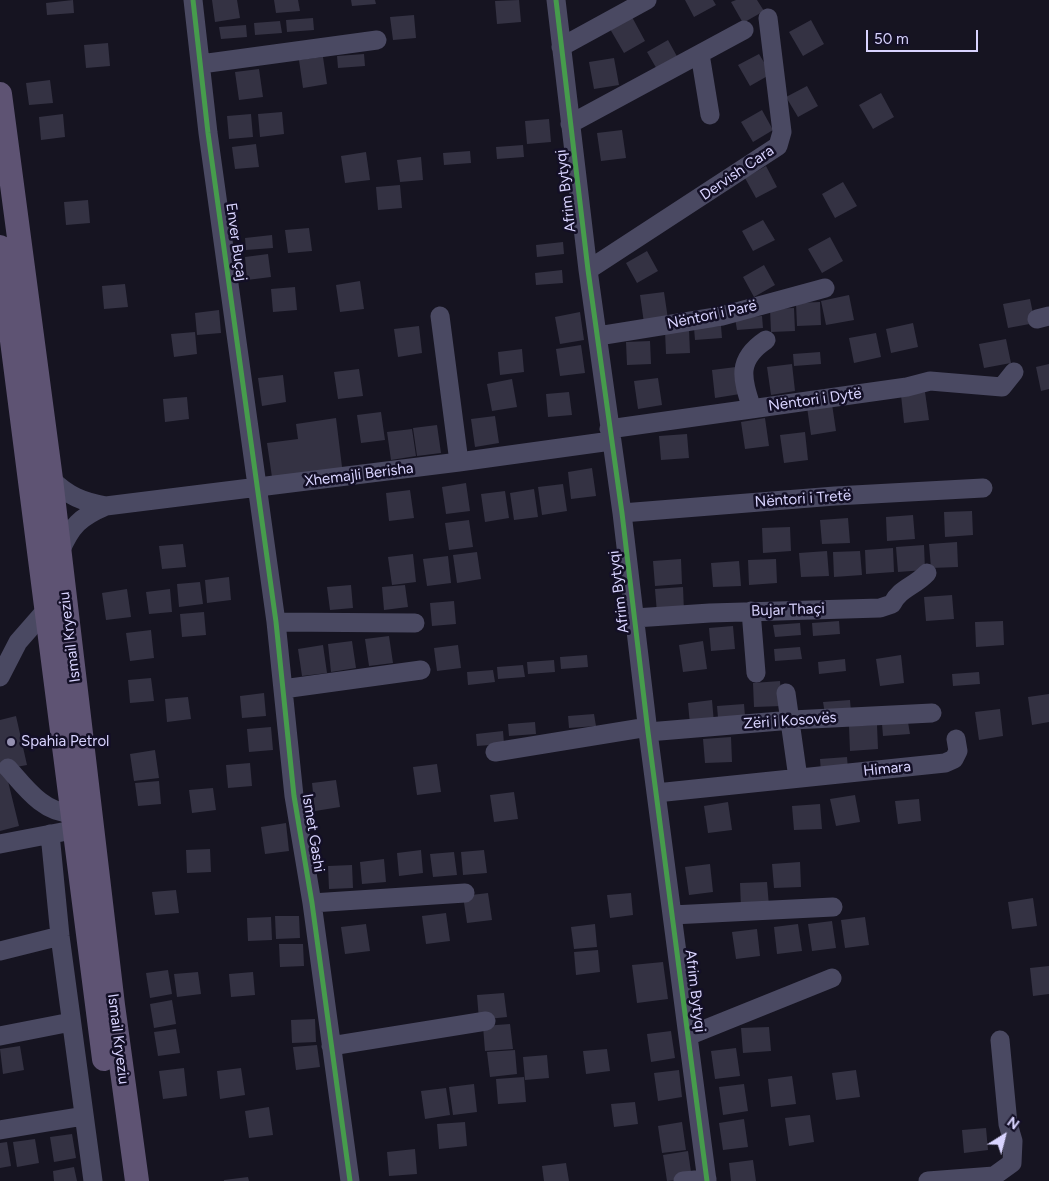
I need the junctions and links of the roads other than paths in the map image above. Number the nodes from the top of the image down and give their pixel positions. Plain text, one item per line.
1 (193, 0) edge
2 (556, 0) edge
3 (647, 0) edge
4 (768, 18) dead end
5 (744, 30) dead end
6 (377, 40) dead end
7 (561, 47) junction
8 (700, 54) junction
9 (201, 64) junction
10 (0, 94) edge
11 (710, 115) dead end
12 (570, 124) junction
13 (0, 247) edge
14 (588, 270) junction
15 (825, 288) dead end
16 (440, 316) dead end
17 (598, 336) junction
18 (766, 340) dead end
19 (1014, 372) dead end
20 (752, 409) junction
21 (610, 435) junction
22 (459, 462) junction
23 (52, 479) junction
24 (258, 488) junction
25 (983, 488) dead end
26 (106, 506) junction
27 (622, 512) junction
28 (60, 552) junction
29 (926, 573) dead end
30 (46, 610) junction
31 (751, 611) junction
32 (635, 618) junction
33 (276, 622) junction
34 (415, 623) dead end
35 (421, 670) dead end
36 (756, 673) dead end
37 (0, 676) edge
38 (283, 689) junction
39 (786, 693) dead end
40 (932, 713) dead end
41 (792, 720) junction
42 (648, 730) junction
43 (956, 739) dead end
44 (495, 752) dead end
45 (8, 768) dead end
46 (798, 778) junction
47 (656, 793) junction
48 (80, 823) junction
49 (50, 834) junction
50 (0, 844) edge
51 (465, 893) dead end
52 (312, 903) junction
53 (833, 907) dead end
54 (672, 916) junction
55 (60, 936) junction
56 (0, 951) edge
57 (832, 978) dead end
58 (486, 1020) dead end
59 (71, 1022) junction
60 (0, 1036) edge
61 (688, 1036) junction
62 (1000, 1040) dead end
63 (330, 1046) junction
64 (84, 1116) junction
65 (0, 1130) edge
66 (994, 1179) edge
67 (707, 1180) edge
68 (93, 1181) edge
69 (121, 1181) edge
70 (137, 1181) edge
71 (350, 1181) edge
72 (683, 1181) edge
73 (928, 1181) edge

1 - 9 street, Enver Buçaj
2 - 7 street, Afrim Bytyqi
3 - 7 street
4 - 14 street, Dervish Cara
5 - 8 street
6 - 9 street
7 - 12 street, Afrim Bytyqi
8 - 11 street
8 - 12 street
9 - 24 street, Enver Buçaj
10 - 23 main road, Ismail Kryeziu
12 - 14 street, Afrim Bytyqi
13 - 30 main road, Ismail Kryeziu
14 - 17 street, Afrim Bytyqi
15 - 17 street, Nëntori i Parë
16 - 22 street
17 - 21 street, Afrim Bytyqi
18 - 20 street
19 - 20 street, Nëntori i Dytë
20 - 21 street, Nëntori i Dytë
21 - 22 street, Xhemajli Berisha
21 - 27 street, Afrim Bytyqi
22 - 24 street, Xhemajli Berisha
23 - 26 street, Xhemajli Berisha
23 - 28 main road, Ismail Kryeziu
24 - 26 street, Xhemajli Berisha
24 - 33 street, Ismet Gashi
25 - 27 street, Nëntori i Tretë
26 - 28 street, Xhemajli Berisha
27 - 32 street, Afrim Bytyqi
28 - 48 main road, Ismail Kryeziu
29 - 31 street, Bujar Thaçi
30 - 37 street
30 - 48 main road, Ismail Kryeziu
31 - 32 street, Bujar Thaçi
31 - 36 street
32 - 42 street, Afrim Bytyqi
33 - 34 street
33 - 38 street, Ismet Gashi
35 - 38 street
38 - 52 street, Ismet Gashi
39 - 41 street
40 - 41 street, Zëri i Kosovës
41 - 42 street, Zëri i Kosovës
41 - 46 street
42 - 44 street
42 - 47 street, Afrim Bytyqi
43 - 46 street, Himara
45 - 48 street
46 - 47 street, Himara
47 - 54 street, Afrim Bytyqi
48 - 49 street
48 - 69 main road, Ismail Kryeziu
48 - 70 main road, Ismail Kryeziu
49 - 50 street
49 - 55 street
51 - 52 street
52 - 63 street, Ismet Gashi
53 - 54 street
54 - 61 street, Afrim Bytyqi
55 - 56 street
55 - 59 street
57 - 61 street
58 - 63 street
59 - 60 street
59 - 64 street
61 - 67 street, Afrim Bytyqi
62 - 66 street
63 - 71 street, Ismet Gashi
64 - 65 street
64 - 68 street
66 - 73 street
67 - 72 street, Afrim Bytyqi

